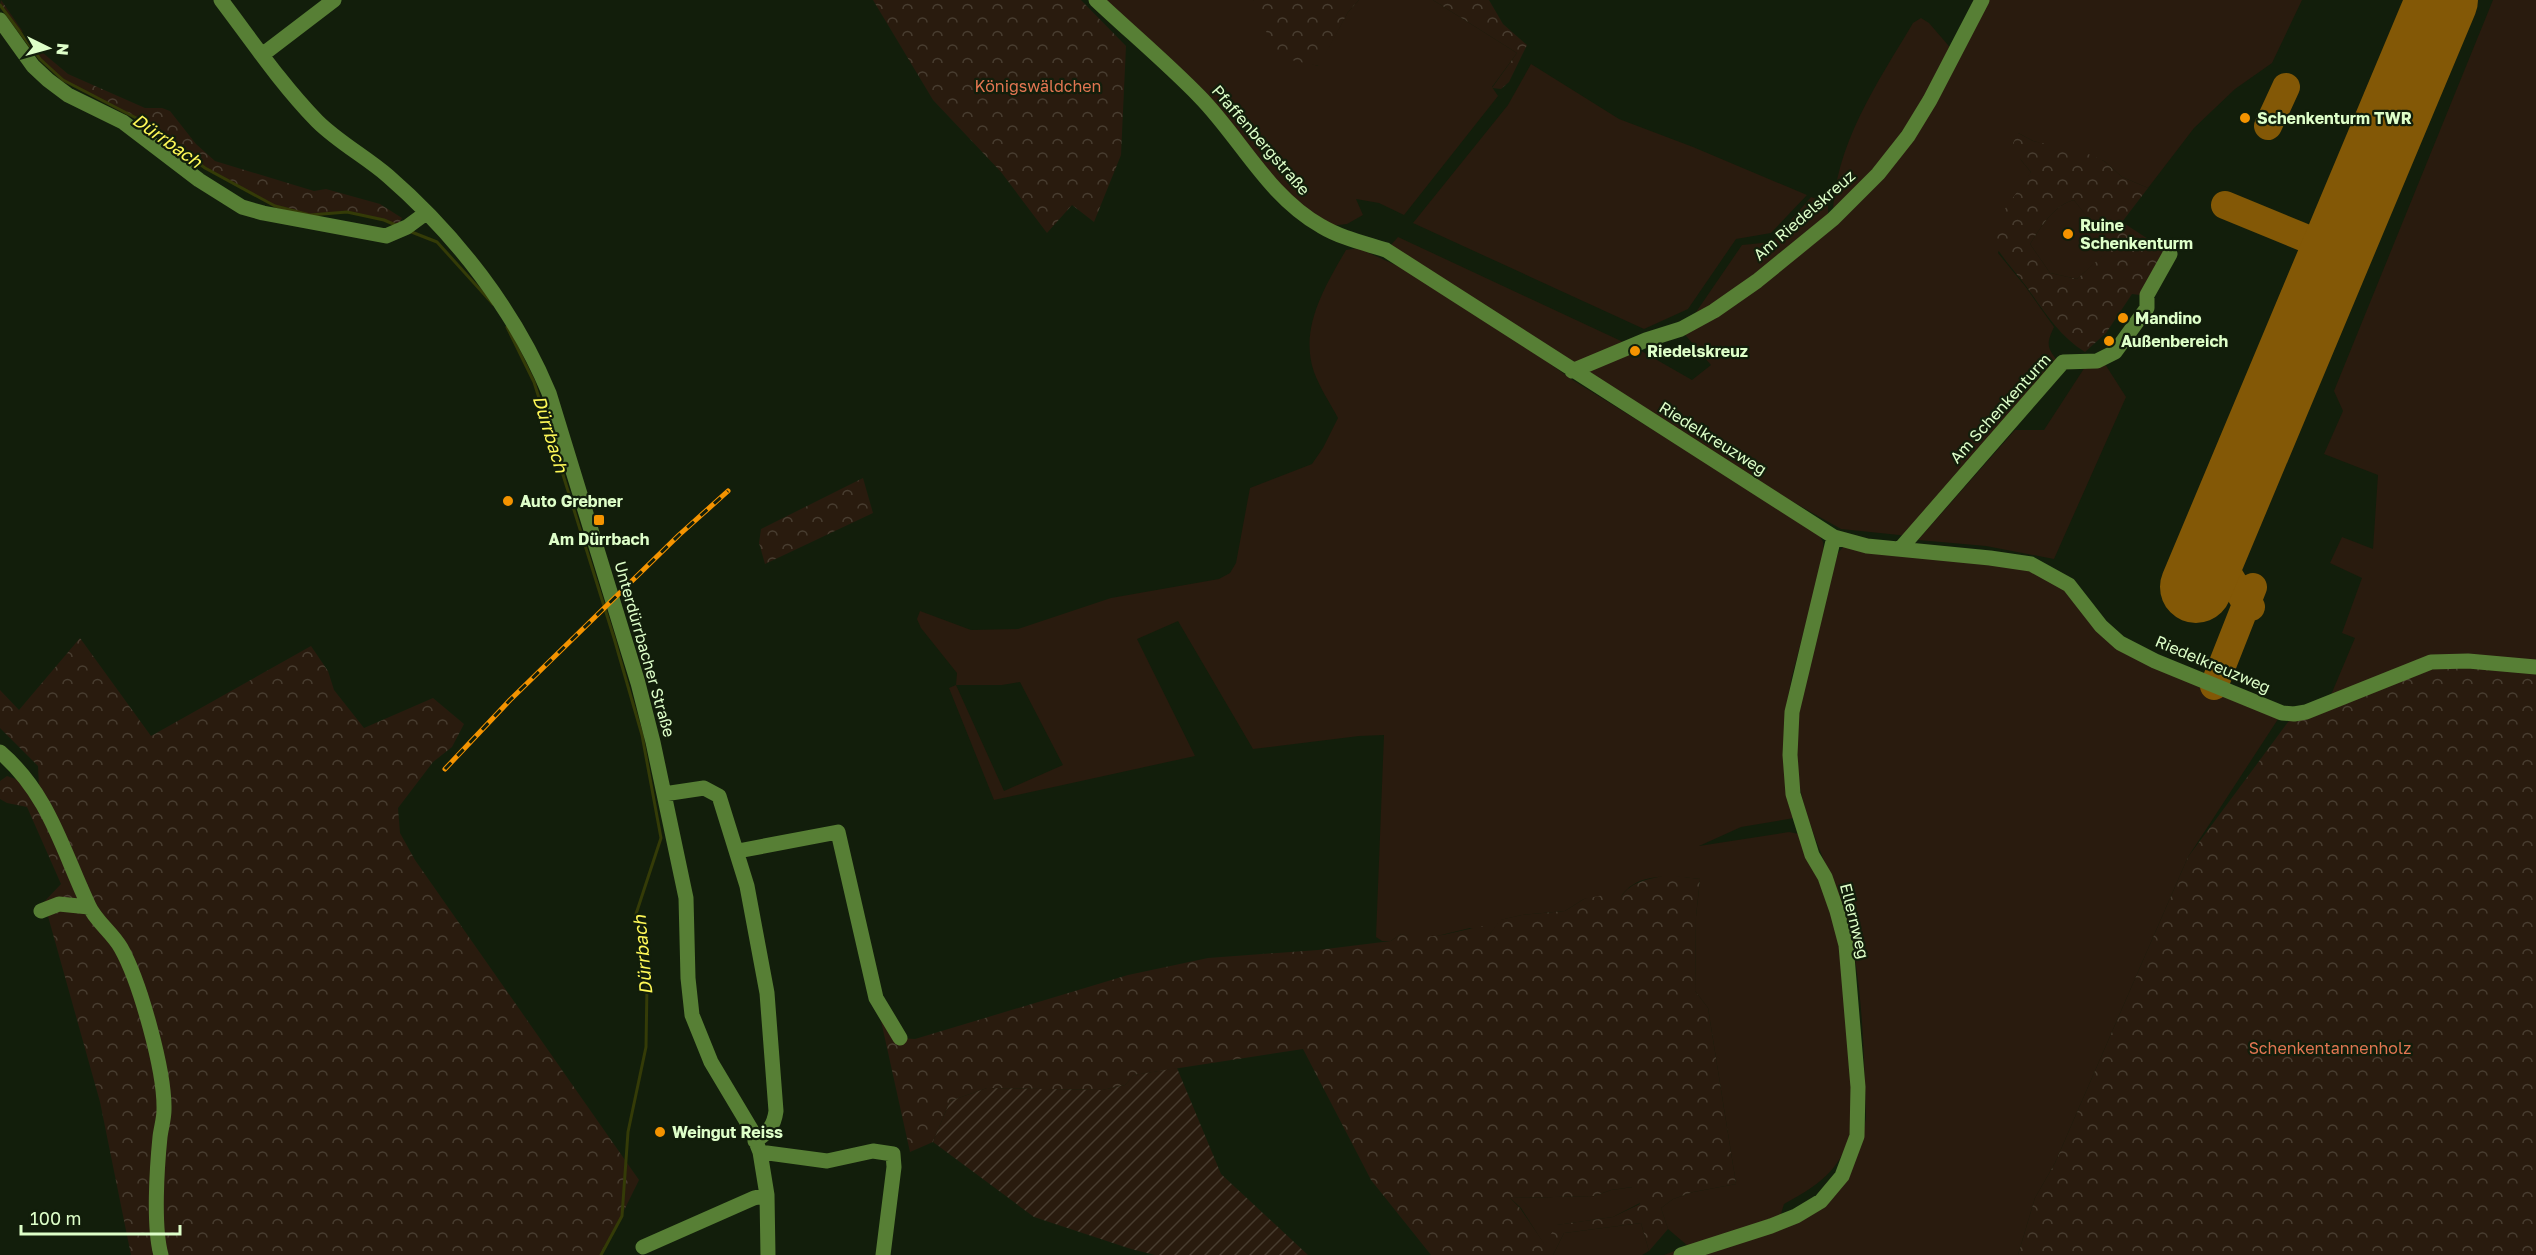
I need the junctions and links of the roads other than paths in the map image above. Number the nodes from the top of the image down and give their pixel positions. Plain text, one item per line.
1 (221, 0) edge
2 (334, 0) edge
3 (1096, 0) edge
4 (1982, 0) edge
5 (0, 20) edge
6 (262, 54) junction
7 (426, 213) junction
8 (2170, 254) dead end
9 (1572, 370) junction
10 (1834, 537) junction
11 (1900, 549) junction
12 (2536, 667) edge
13 (0, 752) edge
14 (664, 794) junction
15 (738, 851) junction
16 (89, 907) junction
17 (41, 911) dead end
18 (900, 1038) dead end
19 (757, 1146) junction
20 (767, 1195) junction
21 (643, 1246) dead end
22 (161, 1255) edge
23 (768, 1255) edge
24 (883, 1255) edge
25 (1681, 1255) edge

1 - 6 street, Unterdürrbacher Straße
2 - 6 street
3 - 9 street, Pfaffenbergstraße
4 - 9 street, Am Riedelskreuz
5 - 7 street
6 - 7 street, Unterdürrbacher Straße
7 - 14 street, Unterdürrbacher Straße
8 - 11 street, Am Schenkenturm
9 - 10 street, Riedelkreuzweg
10 - 11 street, Riedelkreuzweg
10 - 25 street, Ellernweg
11 - 12 street, Riedelkreuzweg
13 - 16 street
14 - 15 street
14 - 19 street, Unterdürrbacher Straße
15 - 18 street
15 - 19 street
16 - 17 street
16 - 22 street
19 - 20 street, Unterdürrbacher Straße
19 - 24 street
20 - 21 street
20 - 23 street, Unterdürrbacher Straße

